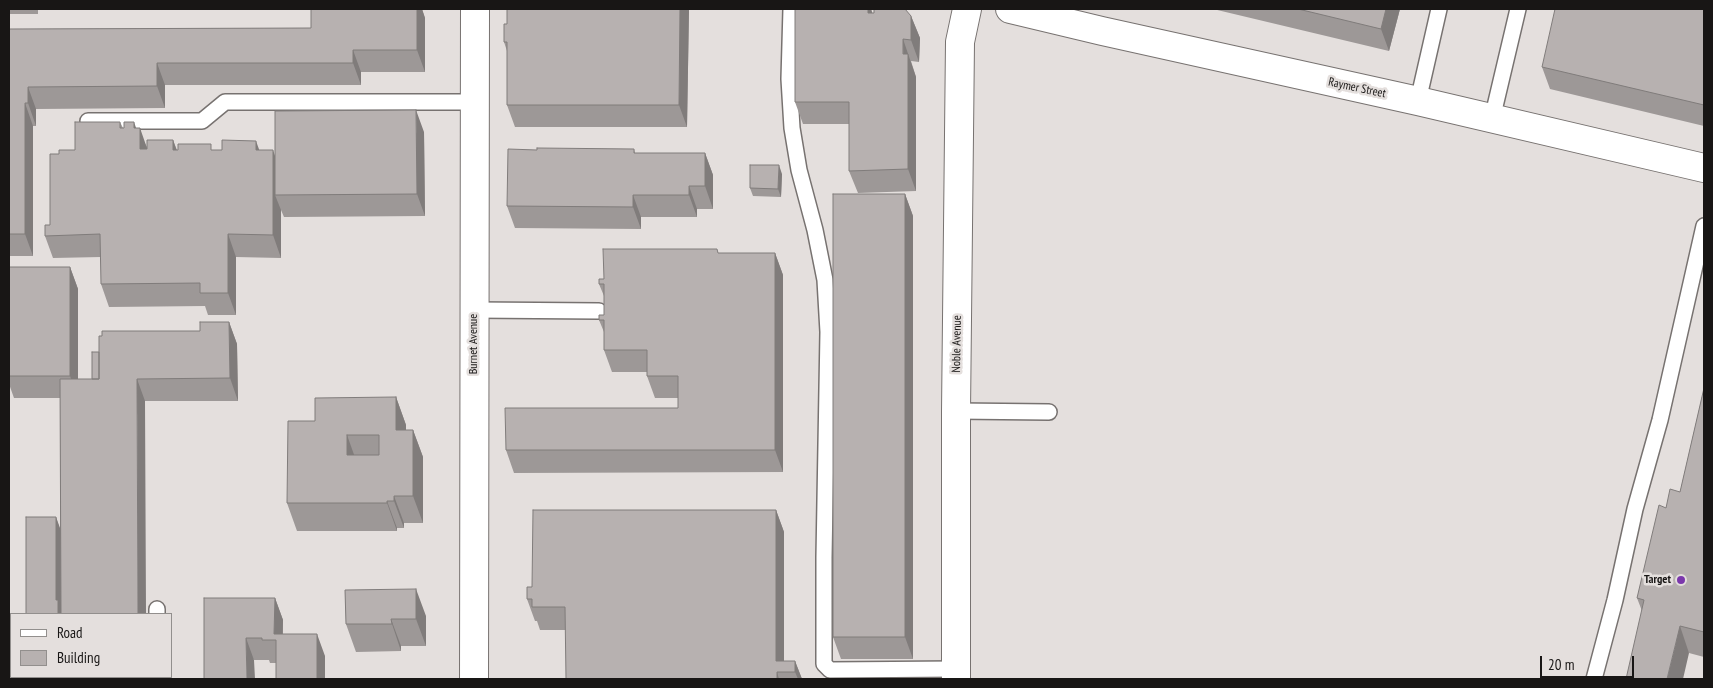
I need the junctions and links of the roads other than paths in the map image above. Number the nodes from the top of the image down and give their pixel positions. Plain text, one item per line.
1 (475, 9) edge
2 (790, 9) edge
3 (967, 9) edge
4 (1010, 9) edge
5 (1439, 9) edge
6 (1518, 9) edge
7 (1418, 101) junction
8 (474, 102) junction
9 (1492, 119) junction
10 (88, 121) edge
11 (1704, 168) edge
12 (1704, 226) edge
13 (474, 310) junction
14 (599, 311) dead end
15 (956, 411) junction
16 (1049, 412) dead end
17 (956, 674) edge
18 (474, 679) edge
19 (1594, 679) edge

1 - 8 street, Burnet Avenue
2 - 17 lane
3 - 15 street, Noble Avenue
4 - 7 street, Raymer Street
5 - 7 lane
6 - 9 lane
7 - 9 street, Raymer Street
8 - 10 lane
8 - 13 street, Burnet Avenue
9 - 11 street, Raymer Street
12 - 19 lane
13 - 14 lane
13 - 18 street, Burnet Avenue
15 - 16 lane
15 - 17 street, Noble Avenue

